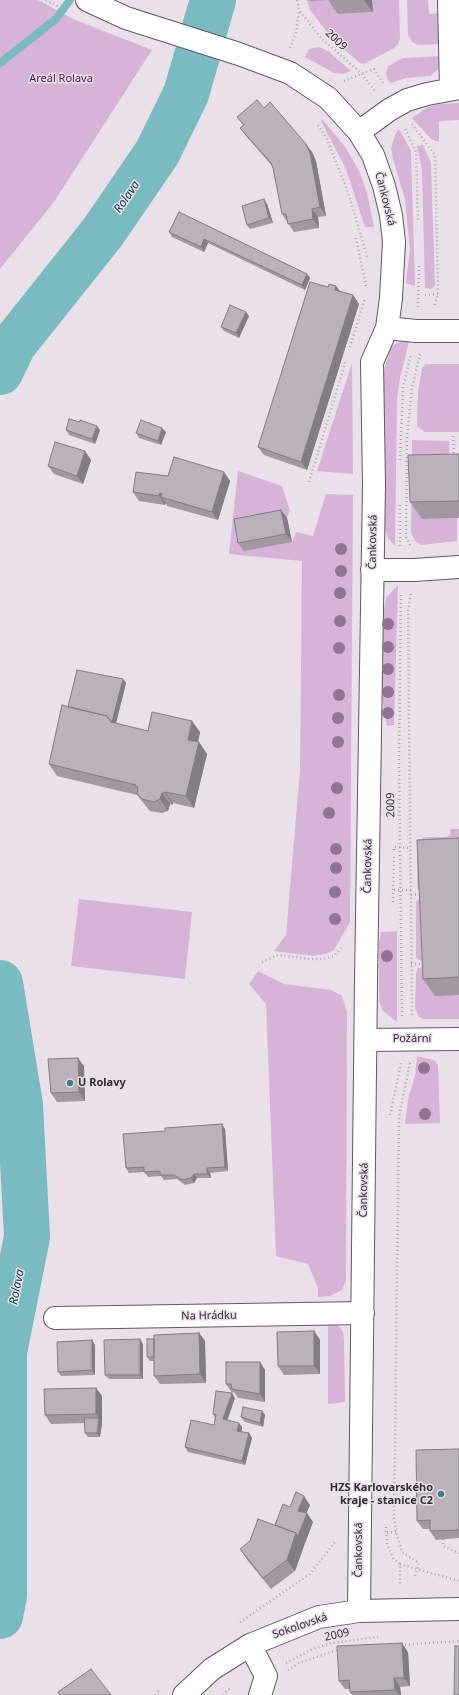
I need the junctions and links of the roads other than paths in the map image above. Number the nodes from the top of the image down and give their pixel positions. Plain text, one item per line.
1 (87, 0) edge
2 (449, 0) edge
3 (455, 88) edge
4 (359, 132) junction
5 (387, 328) junction
6 (459, 331) edge
7 (459, 567) edge
8 (372, 570) junction
9 (459, 1039) edge
10 (366, 1040) junction
11 (363, 1313) junction
12 (55, 1318) dead end
13 (459, 1609) edge
14 (359, 1611) junction
15 (250, 1645) junction
16 (262, 1690) edge
17 (184, 1695) edge

1 - 4 street, Čankovská
2 - 3 street
3 - 4 street
4 - 5 street, Čankovská
5 - 6 street
5 - 8 street, Čankovská
7 - 8 street
8 - 10 street, Čankovská
9 - 10 street, Požární
10 - 11 street, Čankovská
11 - 12 street, Na Hrádku
11 - 14 street, Čankovská
13 - 14 street, Sokolovská
14 - 15 street, Sokolovská
15 - 16 street
15 - 17 street, Sokolovská

